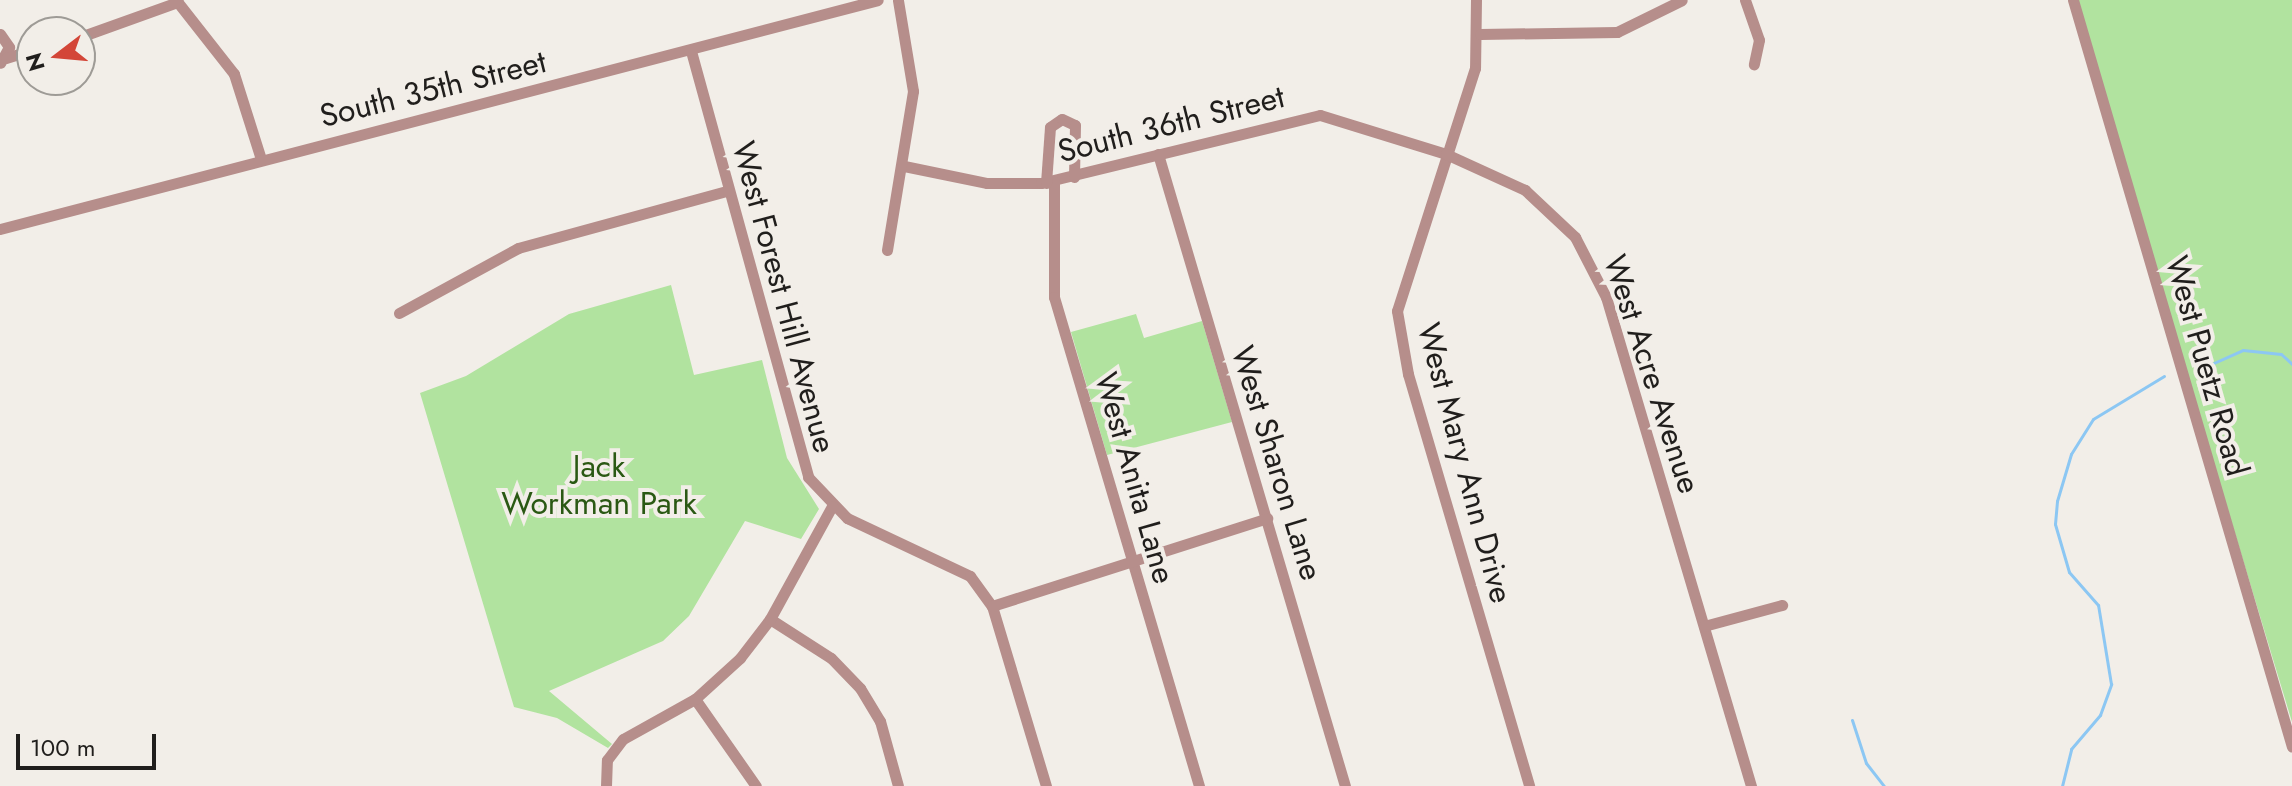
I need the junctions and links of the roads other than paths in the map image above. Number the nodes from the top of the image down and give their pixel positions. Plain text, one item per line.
1 (878, 0) edge
2 (898, 0) edge
3 (1476, 0) edge
4 (1682, 0) edge
5 (1745, 0) edge
6 (2073, 0) edge
7 (177, 1) edge
8 (96, 31) edge
9 (0, 34) edge
10 (1480, 34) junction
11 (691, 51) junction
12 (3, 60) edge
13 (1754, 64) dead end
14 (1158, 154) junction
15 (1446, 154) junction
16 (261, 159) junction
17 (904, 166) junction
18 (1074, 177) junction
19 (1050, 182) junction
20 (727, 191) junction
21 (0, 229) edge
22 (887, 250) dead end
23 (399, 313) dead end
24 (832, 506) junction
25 (1267, 518) junction
26 (1131, 559) junction
27 (1782, 605) dead end
28 (992, 606) junction
29 (770, 619) junction
30 (1704, 626) junction
31 (695, 699) junction
32 (2292, 747) edge
33 (606, 786) edge
34 (756, 786) edge
35 (898, 786) edge
36 (1046, 786) edge
37 (1199, 786) edge
38 (1345, 786) edge
39 (1529, 786) edge
40 (1751, 786) edge

1 - 11 street, South 35th Street
2 - 17 street
3 - 10 street
4 - 10 street
5 - 13 street
6 - 32 street, West Puetz Road
7 - 8 street
7 - 16 street
9 - 12 street
10 - 15 street
11 - 16 street, South 35th Street
11 - 20 street, West Forest Hill Avenue
14 - 15 street, South 36th Street
14 - 18 street, South 36th Street
14 - 25 street, West Sharon Lane
15 - 30 street, West Acre Avenue
15 - 39 street, West Mary Ann Drive
16 - 21 street, South 35th Street
17 - 19 street, South 36th Street
17 - 22 street
18 - 19 street, South 36th Street
18 - 19 street, West Anita Lane
19 - 26 street, West Anita Lane
20 - 23 street
20 - 24 street, West Forest Hill Avenue
24 - 28 street
24 - 29 street
25 - 26 street
25 - 38 street, West Sharon Lane
26 - 28 street
26 - 37 street, West Anita Lane
27 - 30 street
28 - 36 street
29 - 31 street
29 - 35 street
30 - 40 street, West Acre Avenue
31 - 33 street
31 - 34 street

